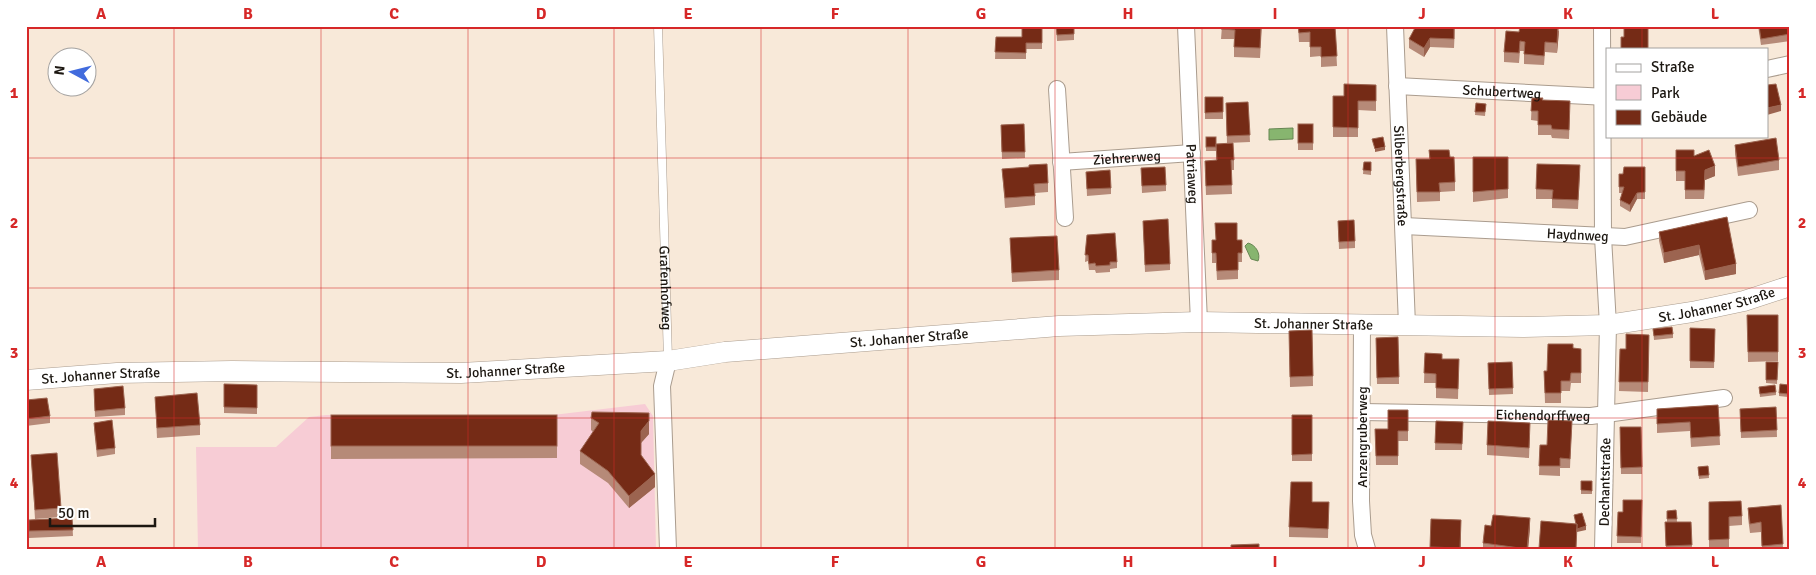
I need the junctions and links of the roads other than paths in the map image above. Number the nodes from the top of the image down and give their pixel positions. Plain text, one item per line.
1 (658, 26) edge
2 (1186, 26) edge
3 (1395, 26) edge
4 (1602, 26) edge
5 (1790, 64) edge
6 (1768, 69) edge
7 (1397, 86) junction
8 (1057, 89) dead end
9 (1605, 97) edge
10 (1192, 153) junction
11 (1061, 162) junction
12 (1749, 210) dead end
13 (1065, 218) dead end
14 (1404, 226) junction
15 (1603, 237) junction
16 (1790, 286) edge
17 (1199, 322) junction
18 (1362, 324) junction
19 (1407, 325) junction
20 (1608, 325) junction
21 (668, 362) junction
22 (26, 380) edge
23 (1724, 398) dead end
24 (1362, 412) junction
25 (1606, 413) junction
26 (668, 549) edge
27 (1367, 549) edge
28 (1603, 549) edge

1 - 21 lane, Grafenhofweg
2 - 10 street, Patriaweg
3 - 7 street, Silberbergstraße
4 - 9 street, Dechantstraße
5 - 6 street
7 - 9 street, Schubertweg
7 - 14 street, Silberbergstraße
8 - 11 street
9 - 15 street, Dechantstraße
10 - 11 street, Ziehrerweg
10 - 17 street, Patriaweg
11 - 13 street
12 - 15 street, Haydnweg
14 - 15 street, Haydnweg
14 - 19 street, Silberbergstraße
15 - 20 street, Dechantstraße
16 - 20 street, St. Johanner Straße
17 - 18 street, St. Johanner Straße
17 - 21 street, St. Johanner Straße
18 - 19 street, St. Johanner Straße
18 - 24 street, Anzengruberweg
19 - 20 street, St. Johanner Straße
20 - 25 street, Dechantstraße
21 - 22 street, St. Johanner Straße
21 - 26 street, Grafenhofweg
23 - 25 street, Eichendorffweg
24 - 25 street, Eichendorffweg
24 - 27 street, Anzengruberweg
25 - 28 street, Dechantstraße

